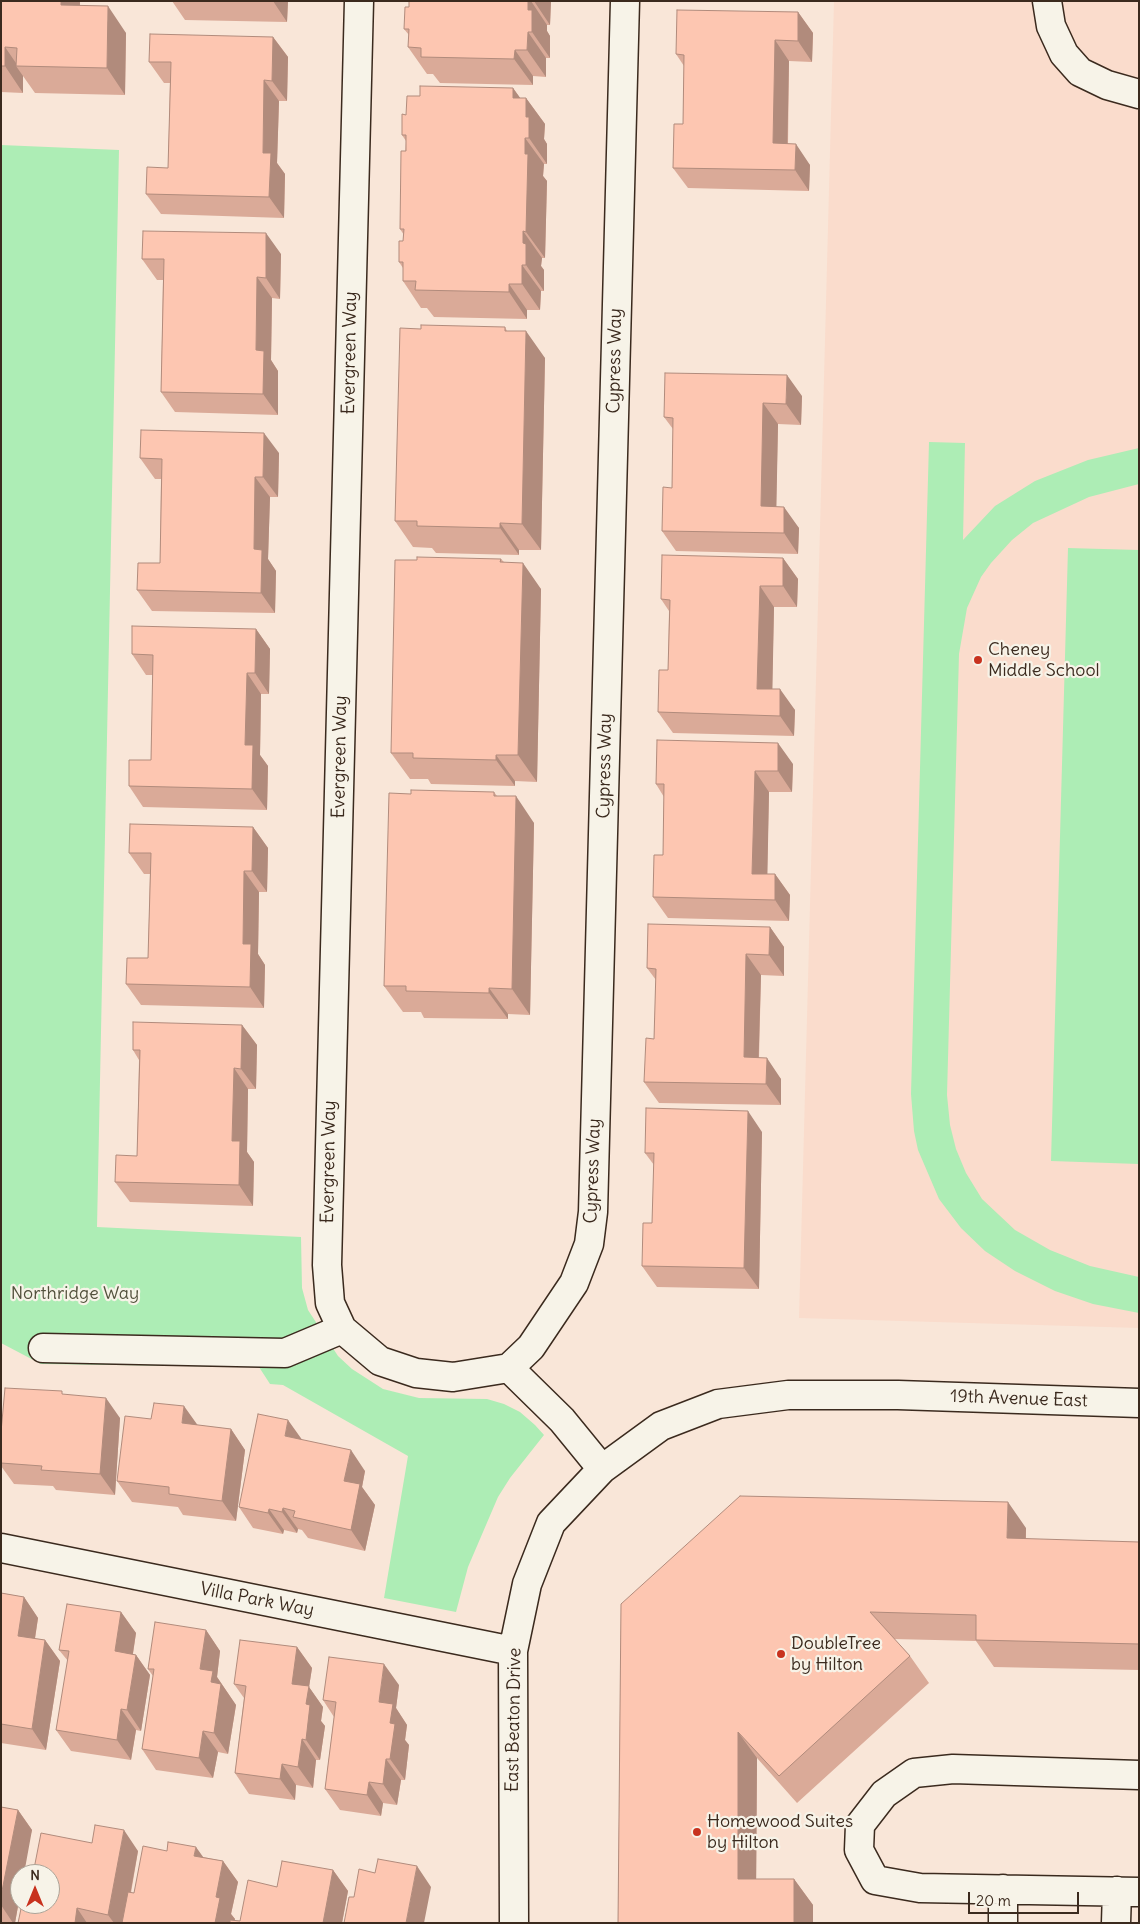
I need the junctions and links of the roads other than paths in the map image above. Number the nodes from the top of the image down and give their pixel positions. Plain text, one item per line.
1 (359, 1) edge
2 (625, 1) edge
3 (1047, 1) edge
4 (1139, 94) edge
5 (342, 1329) junction
6 (43, 1348) dead end
7 (509, 1368) junction
8 (898, 1396) joint
9 (1139, 1403) edge
10 (602, 1469) junction
11 (1, 1548) edge
12 (513, 1651) junction
13 (1139, 1776) edge
14 (1003, 1890) junction
15 (1128, 1891) edge
16 (514, 1923) edge
17 (1002, 1923) edge
18 (1116, 1923) edge

1 - 5 street, Evergreen Way
2 - 7 street, Cypress Way
3 - 4 street
5 - 6 street
5 - 7 street, Evergreen Way
7 - 10 street
8 - 9 street, 19th Avenue East
8 - 10 street, East Beaton Drive
10 - 12 street, East Beaton Drive
11 - 12 street, Villa Park Way
12 - 16 street, East Beaton Drive
13 - 14 street
14 - 15 street
14 - 17 street
15 - 18 street

